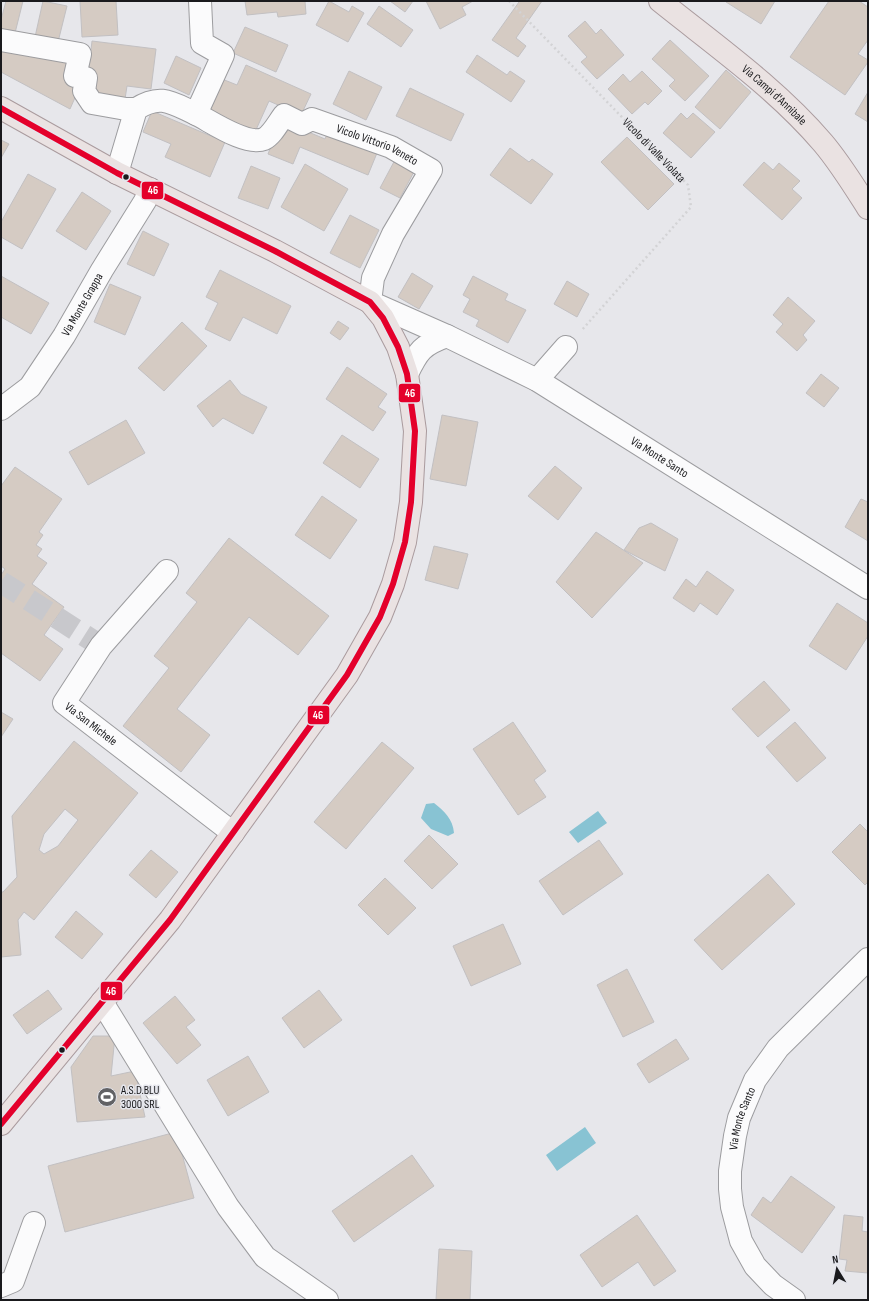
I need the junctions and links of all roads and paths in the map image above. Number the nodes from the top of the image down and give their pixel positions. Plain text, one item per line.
1 (200, 1) edge
2 (509, 1) edge
3 (660, 1) edge
4 (1, 40) edge
5 (1, 108) edge
6 (136, 109) junction
7 (196, 114) junction
8 (117, 173) junction
9 (150, 189) junction
10 (868, 208) edge
11 (370, 302) junction
12 (447, 336) junction
13 (566, 348) joint
14 (407, 374) junction
15 (536, 380) junction
16 (1, 408) edge
17 (167, 571) dead end
18 (868, 588) edge
19 (233, 833) junction
20 (868, 959) edge
21 (102, 1002) junction
22 (1, 1124) edge
23 (34, 1223) dead end
24 (1, 1286) edge
25 (327, 1300) edge
26 (794, 1300) edge

1 - 7 street
2 - 13 path, Vicolo di Valle Violata
3 - 10 main road, Via Campi d'Annibale
4 - 6 street
5 - 8 main road
6 - 7 street
6 - 8 street
7 - 11 street, Vicolo Vittorio Veneto
8 - 9 main road
9 - 11 main road
9 - 16 street, Via Monte Grappa
11 - 12 street, Via Monte Santo
11 - 14 main road
12 - 14 street
12 - 15 street, Via Monte Santo
13 - 15 street
14 - 19 main road
15 - 18 street, Via Monte Santo
17 - 19 street, Via San Michele
19 - 21 main road
20 - 26 street, Via Monte Santo
21 - 22 main road
21 - 25 street
23 - 24 street

